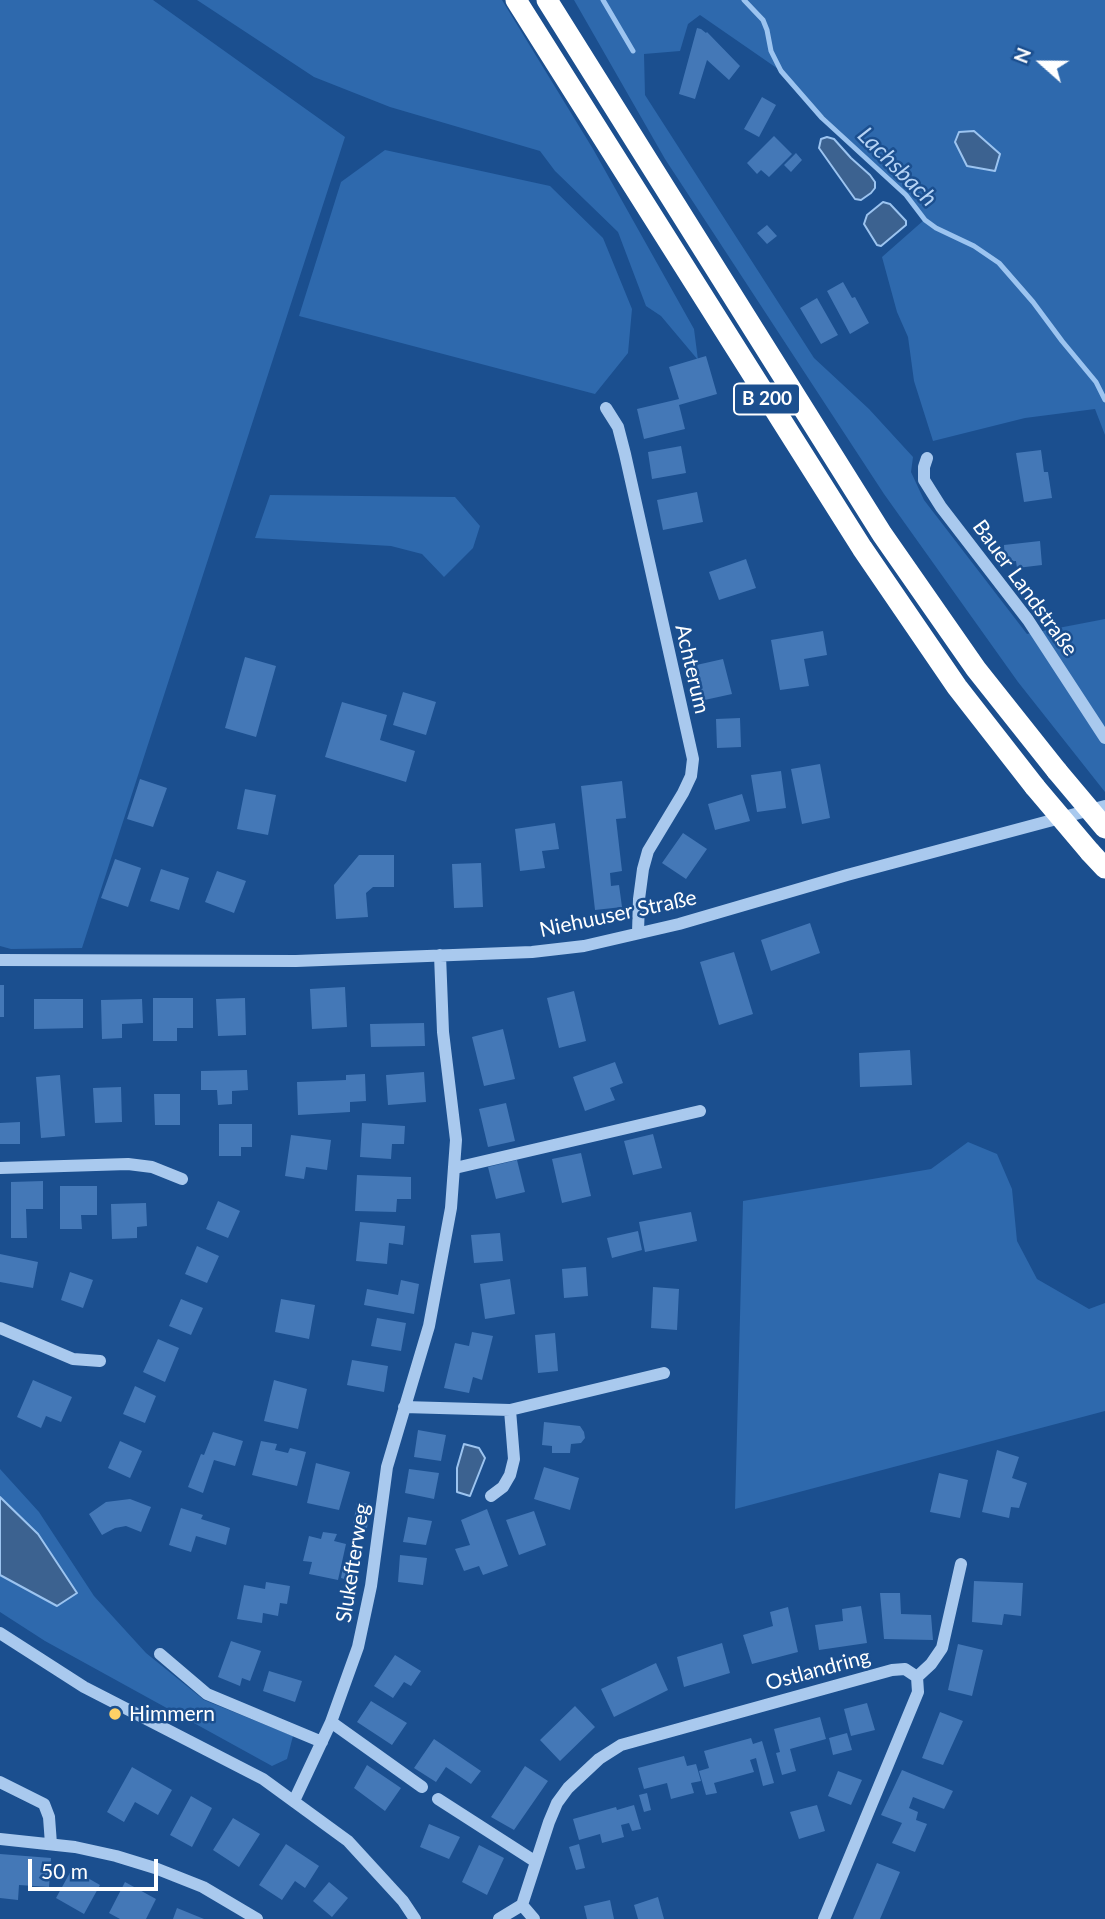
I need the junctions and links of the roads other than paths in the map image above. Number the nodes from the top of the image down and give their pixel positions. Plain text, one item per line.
1 (516, 0) edge
2 (547, 0) edge
3 (606, 408) dead end
4 (927, 458) dead end
5 (1105, 738) edge
6 (1104, 806) edge
7 (1105, 828) edge
8 (1105, 868) edge
9 (638, 933) junction
10 (440, 955) junction
11 (0, 960) edge
12 (700, 1111) dead end
13 (0, 1168) edge
14 (455, 1168) junction
15 (182, 1180) dead end
16 (0, 1328) edge
17 (100, 1361) dead end
18 (664, 1373) dead end
19 (404, 1407) junction
20 (510, 1410) junction
21 (491, 1496) dead end
22 (961, 1564) dead end
23 (0, 1633) edge
24 (160, 1654) dead end
25 (917, 1677) junction
26 (331, 1722) junction
27 (322, 1742) junction
28 (0, 1782) edge
29 (422, 1787) dead end
30 (438, 1799) dead end
31 (294, 1801) junction
32 (0, 1839) edge
33 (51, 1844) junction
34 (536, 1862) junction
35 (522, 1905) junction
36 (257, 1919) edge
37 (415, 1919) edge
38 (499, 1919) edge
39 (534, 1919) edge
40 (824, 1919) edge

1 - 8 highway, B 200, bridge
2 - 7 highway, B 200, bridge
3 - 9 street, Achterum
4 - 5 street, Bauer Landstraße
6 - 9 street, Niehuuser Straße
9 - 10 street, Niehuuser Straße
10 - 11 street, Niehuuser Straße
10 - 14 street, Slukefterweg
12 - 14 street
13 - 15 street
14 - 19 street, Slukefterweg
16 - 17 street
18 - 20 street
19 - 20 street
19 - 26 street, Slukefterweg
20 - 21 street
22 - 25 street
23 - 31 street
24 - 27 street
25 - 34 street, Ostlandring
25 - 40 street
26 - 27 street, Slukefterweg
26 - 29 street
27 - 31 street, Slukefterweg
28 - 33 street
30 - 34 street
31 - 37 street
32 - 33 street
33 - 36 street
34 - 35 street, Ostlandring
35 - 38 street
35 - 39 street

